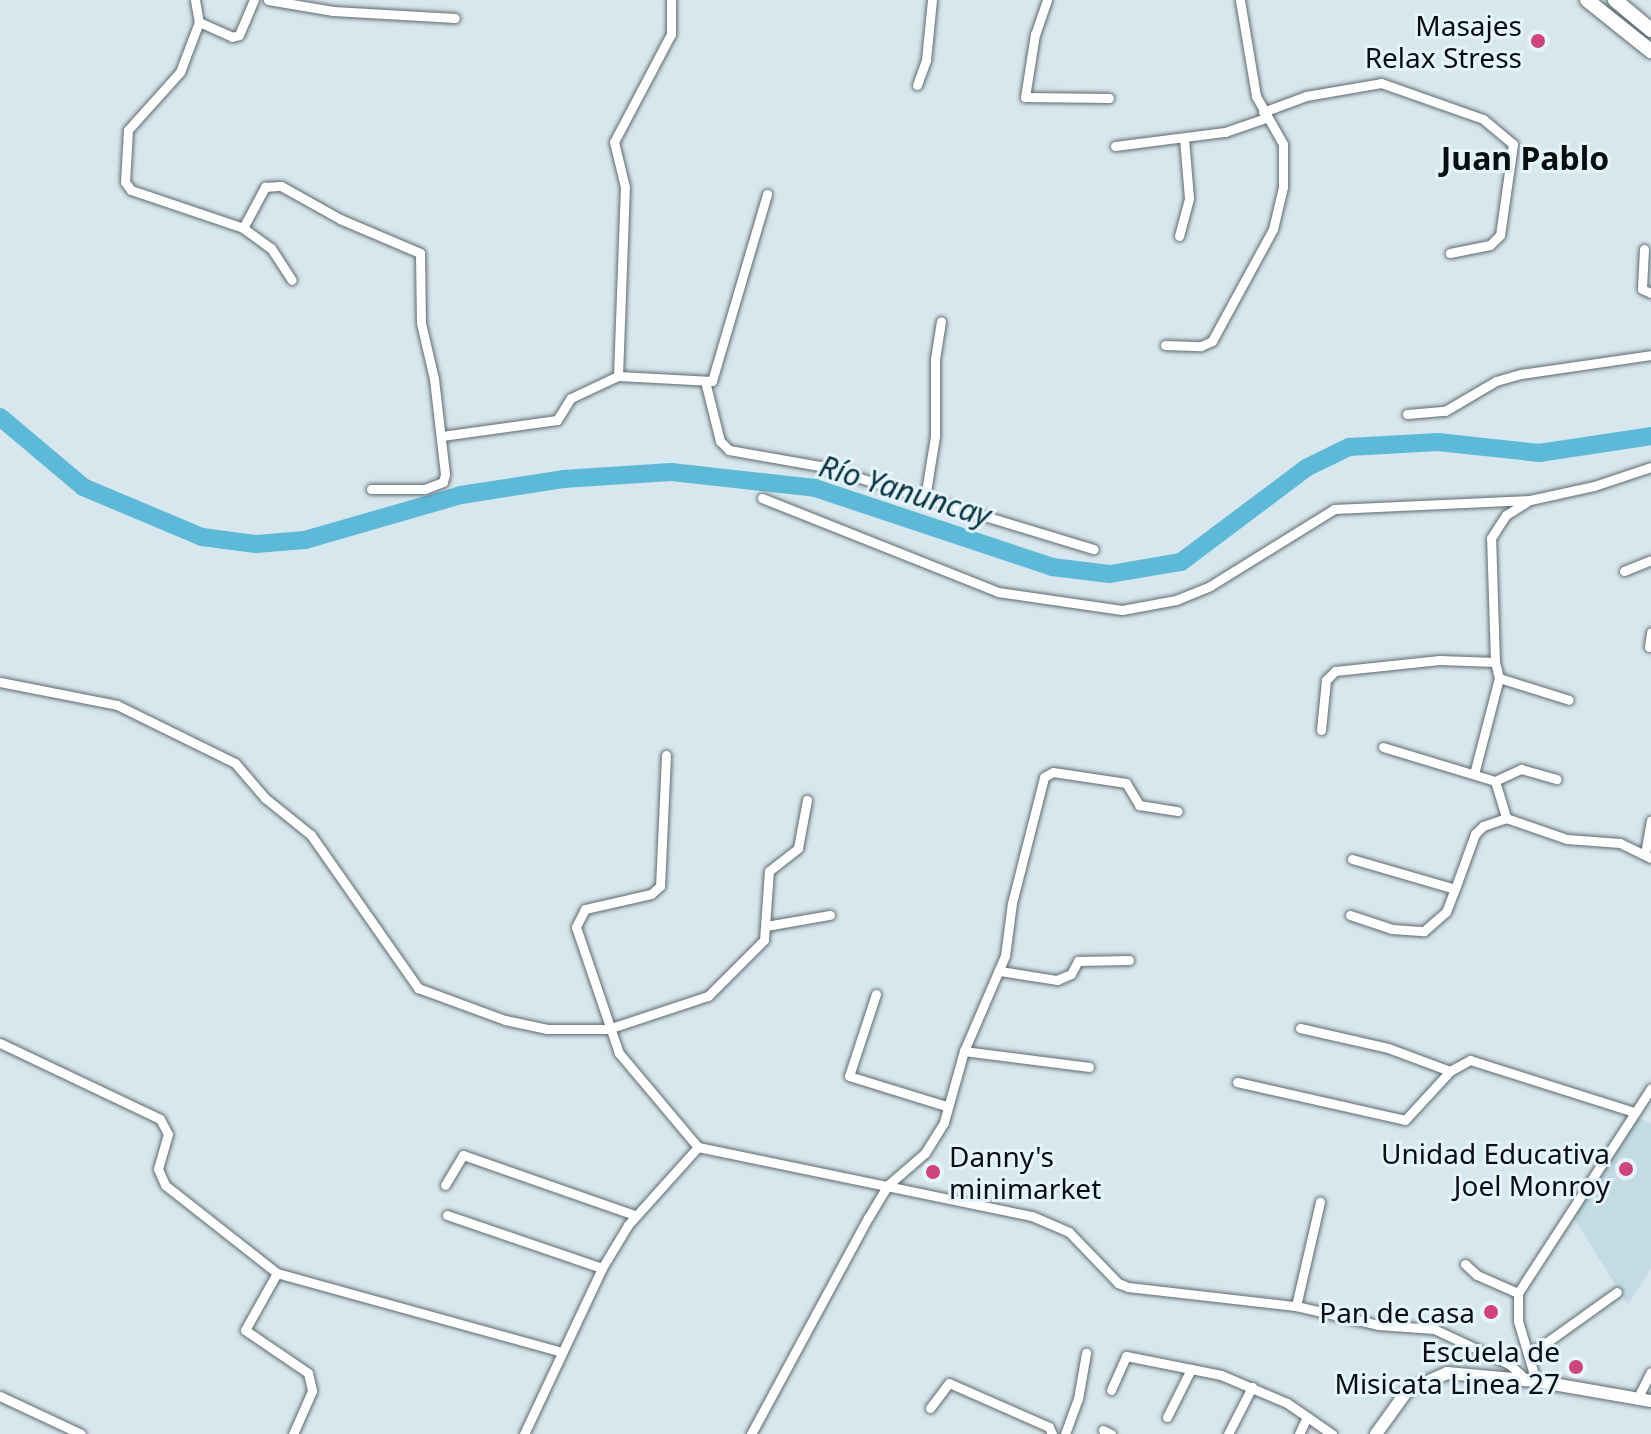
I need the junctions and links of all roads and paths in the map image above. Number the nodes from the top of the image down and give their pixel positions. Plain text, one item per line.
1 (195, 0) edge
2 (254, 0) edge
3 (268, 0) edge
4 (671, 0) edge
5 (932, 0) edge
6 (1047, 0) edge
7 (1240, 0) edge
8 (1587, 0) edge
9 (1615, 0) edge
10 (455, 18) dead end
11 (199, 22) junction
12 (1651, 30) edge
13 (1651, 51) edge
14 (917, 85) dead end
15 (1109, 98) dead end
16 (1264, 115) junction
17 (1184, 138) junction
18 (1115, 146) dead end
19 (767, 194) dead end
20 (243, 228) junction
21 (1179, 236) dead end
22 (1644, 249) dead end
23 (1450, 253) dead end
24 (292, 280) dead end
25 (1651, 293) edge
26 (941, 321) dead end
27 (1165, 345) dead end
28 (1651, 355) edge
29 (618, 376) junction
30 (705, 381) junction
31 (1407, 414) dead end
32 (442, 436) junction
33 (1651, 467) edge
34 (371, 489) dead end
35 (762, 498) dead end
36 (925, 498) junction
37 (1530, 500) junction
38 (1094, 549) dead end
39 (1651, 560) edge
40 (1624, 571) dead end
41 (1651, 632) edge
42 (1649, 647) edge
43 (1495, 662) junction
44 (1499, 678) junction
45 (0, 682) edge
46 (1569, 700) dead end
47 (1321, 730) dead end
48 (1383, 747) dead end
49 (666, 755) dead end
50 (1474, 774) junction
51 (1557, 779) dead end
52 (1495, 781) junction
53 (807, 800) dead end
54 (1178, 811) dead end
55 (1506, 818) junction
56 (1651, 821) edge
57 (1648, 856) edge
58 (1352, 859) dead end
59 (1455, 889) junction
60 (830, 915) dead end
61 (1350, 915) dead end
62 (766, 926) junction
63 (1129, 960) dead end
64 (1000, 971) junction
65 (876, 994) dead end
66 (1300, 1028) dead end
67 (608, 1029) junction
68 (0, 1043) edge
69 (964, 1051) junction
70 (1089, 1067) dead end
71 (1450, 1071) junction
72 (1237, 1082) dead end
73 (1651, 1088) edge
74 (946, 1106) junction
75 (1634, 1112) junction
76 (698, 1147) junction
77 (445, 1185) dead end
78 (888, 1185) junction
79 (1320, 1202) dead end
80 (447, 1215) dead end
81 (634, 1215) junction
82 (1465, 1264) dead end
83 (602, 1268) junction
84 (277, 1273) junction
85 (1617, 1292) dead end
86 (1518, 1293) junction
87 (1296, 1306) junction
88 (561, 1352) junction
89 (1086, 1353) dead end
90 (1529, 1355) junction
91 (1191, 1369) junction
92 (1651, 1372) edge
93 (1532, 1380) junction
94 (1252, 1387) junction
95 (1111, 1390) dead end
96 (0, 1396) edge
97 (1637, 1399) junction
98 (1651, 1401) edge
99 (930, 1408) dead end
100 (1167, 1417) dead end
101 (1307, 1417) junction
102 (81, 1434) edge
103 (293, 1434) edge
104 (524, 1434) edge
105 (751, 1434) edge
106 (1052, 1434) edge
107 (1065, 1434) edge
108 (1228, 1434) edge
109 (1299, 1434) edge
110 (1332, 1434) edge
111 (1376, 1434) edge

1 - 11 street
2 - 11 street
3 - 10 street
4 - 29 street
5 - 14 street
6 - 15 street
7 - 16 street
8 - 13 main road
9 - 12 main road
11 - 20 street
16 - 17 street
16 - 23 street
16 - 27 street
17 - 18 street
17 - 21 street
19 - 30 street
20 - 24 street
20 - 32 street
22 - 25 street
26 - 36 street
28 - 31 street
29 - 30 street
29 - 32 street
30 - 36 street
32 - 34 street
33 - 37 street
35 - 37 street
36 - 38 street
37 - 43 street
39 - 40 street
41 - 42 street
43 - 44 street
43 - 47 street
44 - 46 street
44 - 50 street
45 - 67 street
48 - 50 street
49 - 67 street
50 - 52 street
51 - 52 street
52 - 55 street
53 - 62 street
54 - 64 street
55 - 57 street
55 - 59 street
56 - 57 street
58 - 59 street
59 - 61 street
60 - 62 street
62 - 67 street
63 - 64 street
64 - 69 street
65 - 74 street
66 - 71 street
67 - 76 street
68 - 84 street
69 - 70 street
69 - 74 street
71 - 72 street
71 - 75 street
73 - 75 street
74 - 78 street
75 - 86 street
76 - 78 street
76 - 81 street
77 - 81 street
78 - 87 street
78 - 105 street
79 - 87 street
80 - 83 street
81 - 83 street
82 - 86 street
83 - 88 street
84 - 88 street
84 - 103 street
85 - 90 street
86 - 90 street
87 - 93 street
88 - 104 street
89 - 107 street
90 - 93 street
91 - 94 street
91 - 95 street
91 - 100 street
92 - 97 street
93 - 97 street
93 - 111 street
94 - 101 street
94 - 108 street
96 - 102 street
97 - 98 street
99 - 106 street
101 - 109 street
101 - 110 street

